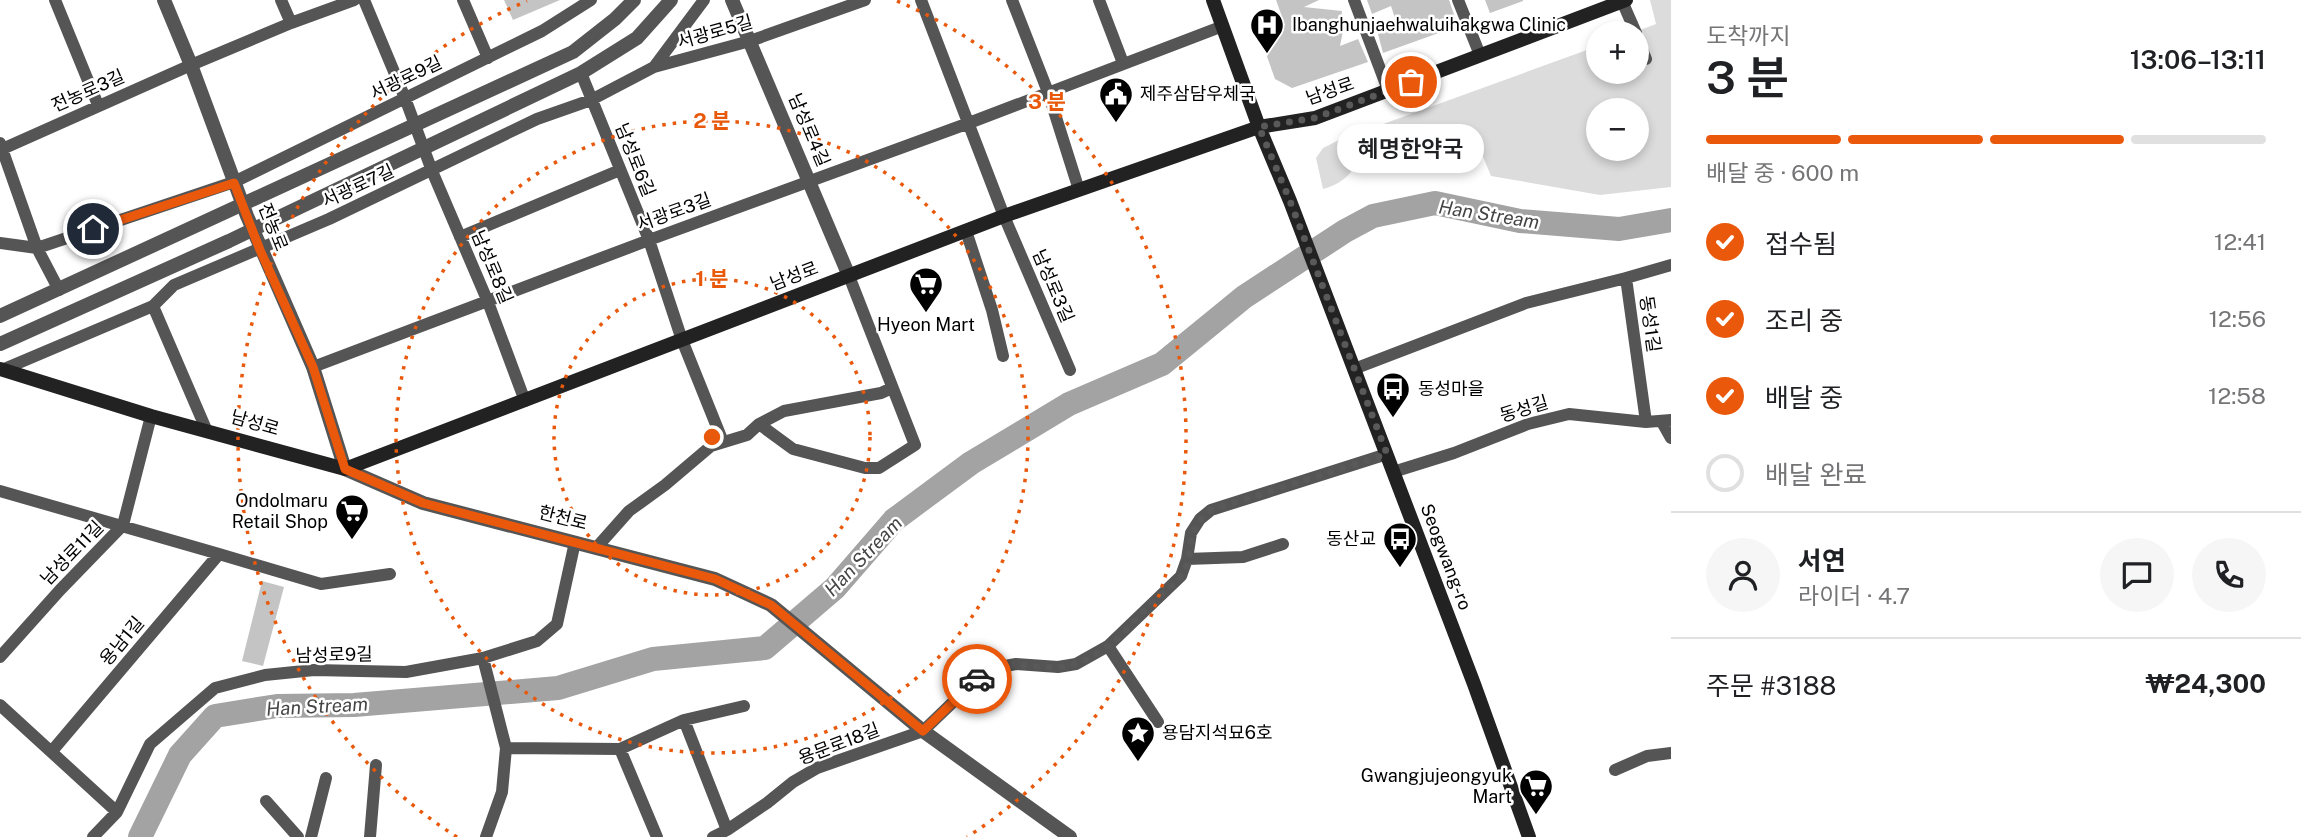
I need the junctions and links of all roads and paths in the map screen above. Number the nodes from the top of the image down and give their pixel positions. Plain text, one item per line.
1 (55, 0) edge
2 (164, 0) edge
3 (281, 0) edge
4 (354, 0) edge
5 (364, 0) edge
6 (463, 0) edge
7 (591, 0) edge
8 (634, 0) edge
9 (671, 0) edge
10 (704, 0) edge
11 (732, 0) edge
12 (864, 0) edge
13 (920, 0) edge
14 (1012, 0) edge
15 (1099, 0) edge
16 (1213, 0) edge
17 (1354, 0) edge
18 (1458, 0) edge
19 (1624, 1) edge
20 (1599, 5) edge
21 (1631, 21) edge
22 (291, 23) junction
23 (1223, 26) junction
24 (750, 41) junction
25 (1480, 55) junction
26 (488, 58) junction
27 (1123, 63) junction
28 (191, 65) junction
29 (654, 67) junction
30 (582, 73) junction
31 (1388, 90) junction
32 (1048, 92) junction
33 (405, 98) junction
34 (592, 100) junction
35 (98, 105) junction
36 (969, 123) junction
37 (415, 125) junction
38 (1259, 127) junction
39 (1, 147) edge
40 (425, 148) junction
41 (620, 170) junction
42 (432, 171) junction
43 (810, 181) junction
44 (234, 183) junction
45 (1079, 190) junction
46 (243, 205) junction
47 (1004, 216) junction
48 (253, 229) junction
49 (965, 231) junction
50 (460, 237) junction
51 (649, 240) junction
52 (0, 243) edge
53 (37, 248) junction
54 (260, 250) junction
55 (1671, 265) edge
56 (849, 276) junction
57 (1626, 278) junction
58 (59, 290) junction
59 (488, 302) junction
60 (153, 306) junction
61 (0, 316) edge
62 (682, 340) junction
63 (0, 344) edge
64 (1003, 356) dead end
65 (313, 367) junction
66 (1354, 369) junction
67 (1, 370) edge
68 (1070, 370) dead end
69 (892, 388) junction
70 (525, 401) junction
71 (151, 416) junction
72 (1666, 421) edge
73 (1646, 422) junction
74 (759, 424) junction
75 (206, 429) junction
76 (1671, 438) edge
77 (723, 442) junction
78 (1387, 454) junction
79 (345, 469) junction
80 (1394, 472) junction
81 (2, 494) edge
82 (123, 525) junction
83 (575, 542) junction
84 (1283, 544) dead end
85 (597, 547) junction
86 (219, 554) junction
87 (1187, 559) junction
88 (390, 574) dead end
89 (1108, 646) junction
90 (0, 657) edge
91 (483, 659) junction
92 (0, 705) edge
93 (744, 706) dead end
94 (684, 720) junction
95 (1158, 722) dead end
96 (923, 731) junction
97 (506, 748) junction
98 (620, 749) junction
99 (52, 751) junction
100 (1671, 753) edge
101 (376, 765) dead end
102 (1615, 770) dead end
103 (326, 778) dead end
104 (266, 801) dead end
105 (117, 812) junction
106 (727, 830) junction
107 (93, 837) edge
108 (298, 837) edge
109 (311, 837) edge
110 (370, 837) edge
111 (486, 837) edge
112 (657, 837) edge
113 (713, 837) edge
114 (1070, 837) edge
115 (1529, 837) edge

1 - 35 street
2 - 28 street, 전농로
3 - 22 street
4 - 22 street, 전농로3길
5 - 33 street, 남성로8길
6 - 26 street
7 - 26 street, 서광로9길
8 - 37 street
9 - 30 street
10 - 29 street, 서광로7길
11 - 24 street, 남성로4길
12 - 24 street, 서광로5길
13 - 36 street
14 - 32 street
15 - 27 street
16 - 23 main road
17 - 31 street
18 - 25 street
19 - 20 main road, 남성로
19 - 21 street
20 - 25 main road, 남성로
22 - 28 street, 전농로3길
23 - 27 street, 서광로3길
23 - 38 main road
24 - 29 street, 서광로5길
24 - 43 street, 남성로4길
25 - 31 main road, 남성로
26 - 33 street, 서광로9길
27 - 32 street, 서광로3길
28 - 35 street, 전농로3길
28 - 44 street, 전농로
29 - 34 street, 서광로7길
30 - 34 street, 남성로6길
30 - 40 street
31 - 38 main road, 남성로
32 - 36 street, 서광로3길
32 - 45 street
33 - 37 street, 남성로8길
33 - 44 street, 서광로9길
34 - 41 street, 남성로6길
34 - 42 street, 서광로7길
35 - 39 street, 전농로3길
36 - 43 street, 서광로3길
36 - 47 street
37 - 40 street, 남성로8길
37 - 46 street
38 - 45 main road, 남성로
38 - 66 main road, Seogwang-ro
39 - 53 street
40 - 42 street, 남성로8길
40 - 48 street
41 - 50 street
41 - 51 street, 남성로6길
42 - 50 street, 남성로8길
42 - 54 street, 서광로7길
43 - 51 street, 서광로3길
43 - 56 street, 남성로4길
44 - 46 street, 전농로
44 - 53 street, 서광로9길
45 - 47 main road, 남성로
46 - 48 street, 전농로
46 - 58 street
47 - 49 main road, 남성로
47 - 68 street, 남성로3길
48 - 54 street, 전농로
48 - 63 street
49 - 56 main road, 남성로
49 - 64 street
50 - 59 street, 남성로8길
51 - 59 street, 서광로3길
51 - 62 street, 남성로6길
52 - 53 street
53 - 58 street
54 - 60 street, 서광로7길
54 - 65 street, 전농로
55 - 57 street, 동성1길
56 - 62 main road, 남성로
56 - 69 street
57 - 66 street
57 - 73 street, 동성1길
58 - 61 street
59 - 65 street, 서광로3길
59 - 70 street, 남성로8길
60 - 67 street, 서광로7길
60 - 75 street
62 - 70 main road, 남성로
62 - 77 street, 남성로6길
65 - 79 street, 전농로
66 - 78 main road, Seogwang-ro
67 - 71 main road, 남성로
69 - 74 street
69 - 74 street
70 - 79 main road, 남성로
71 - 75 main road, 남성로
71 - 82 street, 남성로11길
72 - 73 street, 동성길
72 - 76 street
73 - 80 street, 동성길
74 - 77 street
75 - 79 main road, 남성로
77 - 85 street
78 - 80 main road, Seogwang-ro
78 - 87 street, 용문로18길
79 - 83 street, 한천로
80 - 115 main road, Seogwang-ro
81 - 82 street
82 - 86 street
82 - 90 street, 남성로11길
83 - 85 street, 한천로
83 - 91 street, 남성로9길
84 - 87 street
85 - 96 street, 한천로
86 - 88 street
86 - 99 street, 용남1길
87 - 89 street, 용문로18길
89 - 95 street
89 - 96 street, 용문로18길
91 - 97 street
91 - 105 street, 남성로9길
92 - 99 street
93 - 94 street
94 - 98 street
94 - 106 street
96 - 106 street, 용문로18길
96 - 114 street
97 - 98 street
97 - 111 street
98 - 112 street
99 - 105 street
100 - 102 street
101 - 110 street
103 - 109 street
104 - 108 street
105 - 107 street, 남성로9길
106 - 113 street, 용문로18길

